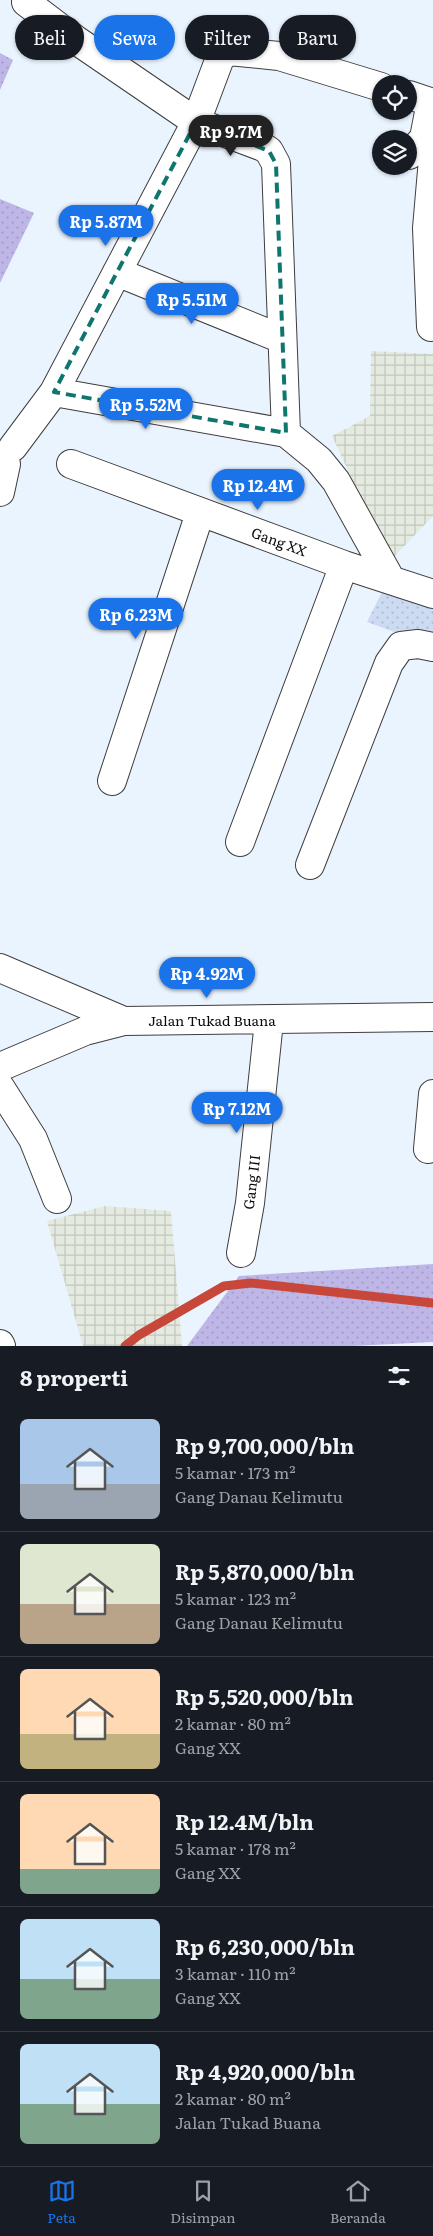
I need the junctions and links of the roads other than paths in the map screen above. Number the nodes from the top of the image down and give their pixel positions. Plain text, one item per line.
1 (25, 1) edge
2 (372, 84) edge
3 (424, 100) edge
4 (196, 122) junction
5 (417, 146) edge
6 (433, 159) edge
7 (117, 272) junction
8 (430, 327) dead end
9 (282, 339) junction
10 (54, 392) junction
11 (286, 433) junction
12 (71, 464) dead end
13 (0, 492) edge
14 (200, 513) junction
15 (344, 565) junction
16 (391, 580) junction
17 (433, 594) edge
18 (433, 647) edge
19 (112, 781) dead end
20 (240, 842) dead end
21 (310, 865) dead end
22 (0, 968) edge
23 (433, 1018) edge
24 (124, 1021) junction
25 (270, 1021) junction
26 (0, 1067) edge
27 (0, 1088) edge
28 (433, 1094) edge
29 (428, 1149) dead end
30 (57, 1199) dead end
31 (241, 1253) dead end

1 - 4 street
2 - 4 street
3 - 5 street
4 - 7 street
4 - 9 street
6 - 8 street
7 - 9 street
7 - 10 street
9 - 11 street
10 - 11 street
10 - 13 street
11 - 16 street
12 - 14 street, Gang XX
14 - 15 street, Gang XX
14 - 19 street
15 - 16 street, Gang XX
15 - 20 street
16 - 17 street, Gang XX
18 - 21 street
22 - 24 street
23 - 25 street, Jalan Tukad Buana
24 - 25 street, Jalan Tukad Buana
24 - 26 street, Jalan Tukad Buana
25 - 31 street, Gang III
27 - 30 street
28 - 29 street

